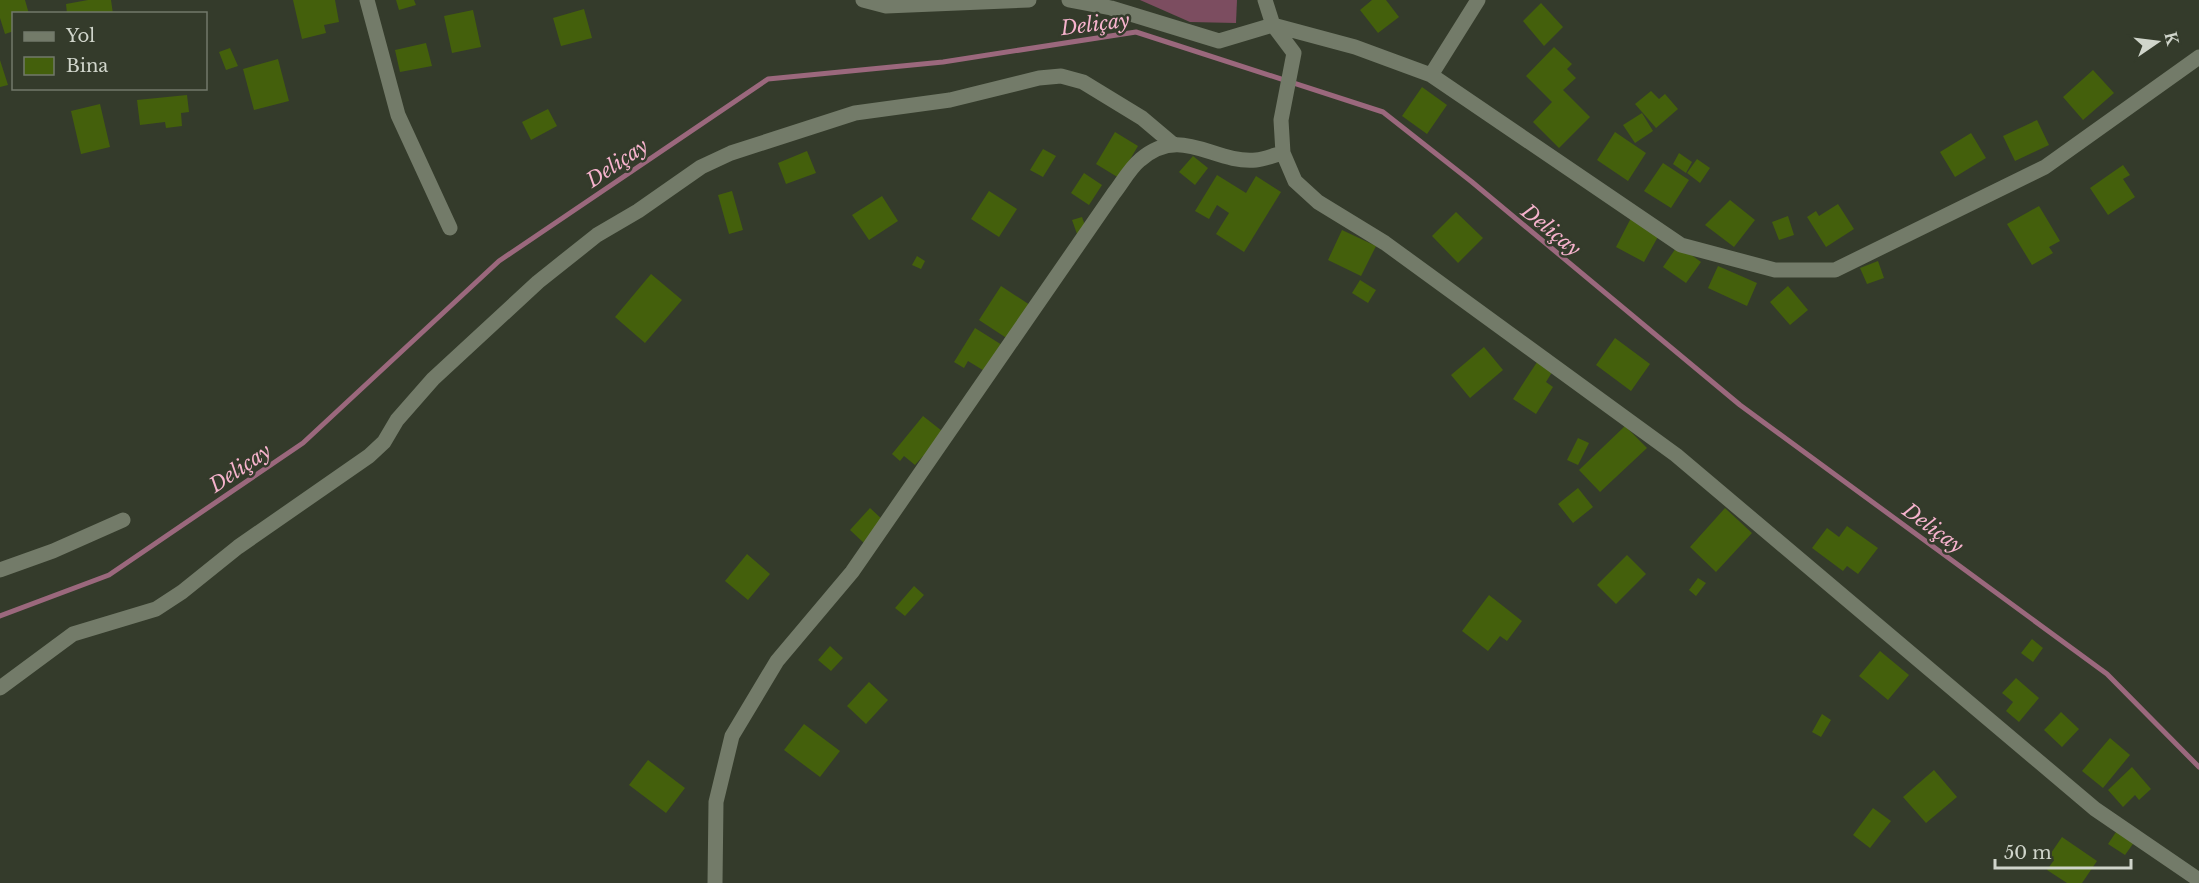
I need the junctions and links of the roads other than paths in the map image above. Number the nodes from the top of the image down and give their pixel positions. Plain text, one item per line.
1 (367, 0) edge
2 (863, 0) edge
3 (1029, 0) edge
4 (1070, 0) edge
5 (1265, 0) edge
6 (1478, 0) edge
7 (1273, 25) junction
8 (2199, 57) edge
9 (1431, 75) junction
10 (1174, 145) junction
11 (1283, 153) junction
12 (450, 228) dead end
13 (123, 520) dead end
14 (0, 570) edge
15 (0, 688) edge
16 (2199, 880) edge
17 (715, 883) edge

1 - 12 street
2 - 3 street
4 - 7 street
5 - 7 street
6 - 9 street
7 - 9 street
7 - 11 street
8 - 9 street
10 - 11 street
10 - 15 street
10 - 17 street
11 - 16 street
13 - 14 street

